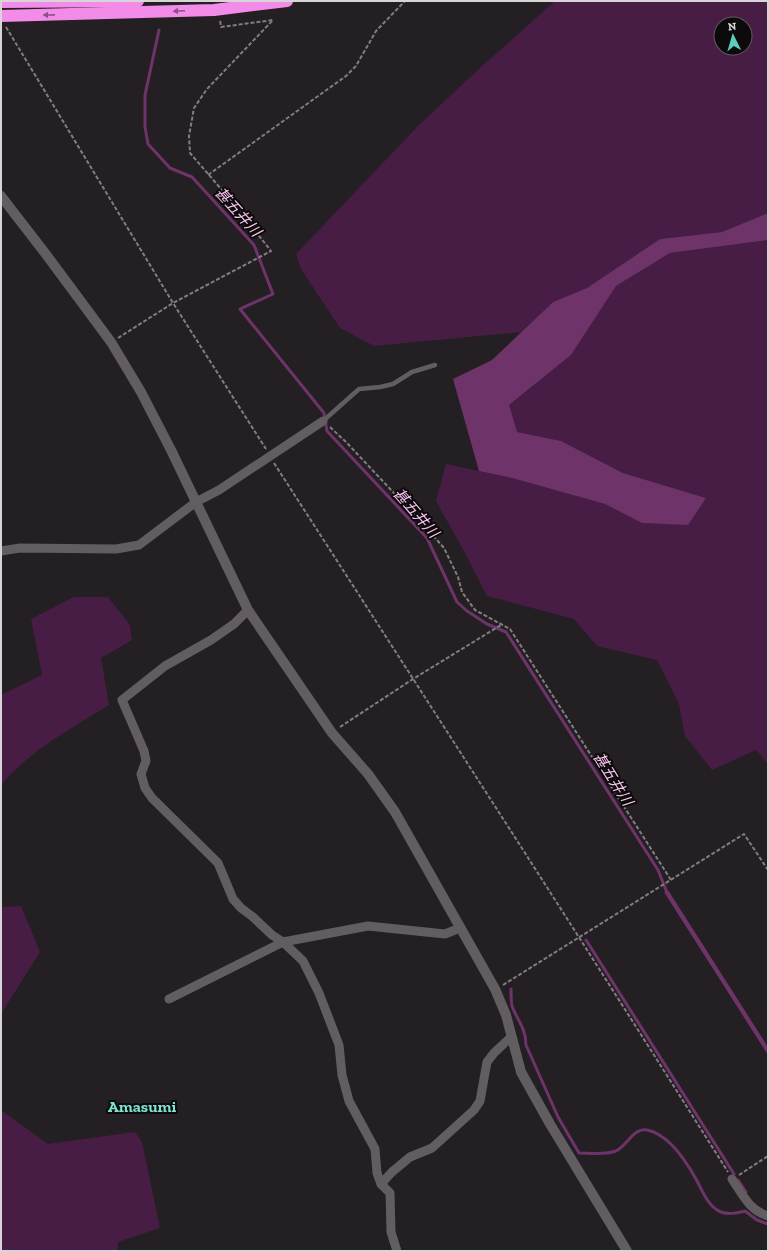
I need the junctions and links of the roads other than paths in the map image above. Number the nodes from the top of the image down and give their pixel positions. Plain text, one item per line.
1 (138, 1) edge
2 (287, 1) edge
3 (1, 2) edge
4 (2, 19) edge
5 (1, 196) edge
6 (435, 365) dead end
7 (323, 421) joint
8 (196, 502) junction
9 (1, 551) edge
10 (248, 610) junction
11 (460, 928) junction
12 (283, 942) junction
13 (169, 999) dead end
14 (511, 1037) junction
15 (732, 1179) road end
16 (381, 1184) junction
17 (768, 1216) edge
18 (397, 1251) edge
19 (627, 1251) edge

1 - 3 highway
2 -> 4 highway
5 - 8 street
6 - 7 lane
7 - 8 street
8 - 9 street
8 - 10 street
10 - 11 street
10 - 12 street
11 - 12 street
11 - 14 street
12 - 13 street
12 - 16 street
14 - 16 street
14 - 19 street
15 - 17 street
16 - 18 street

